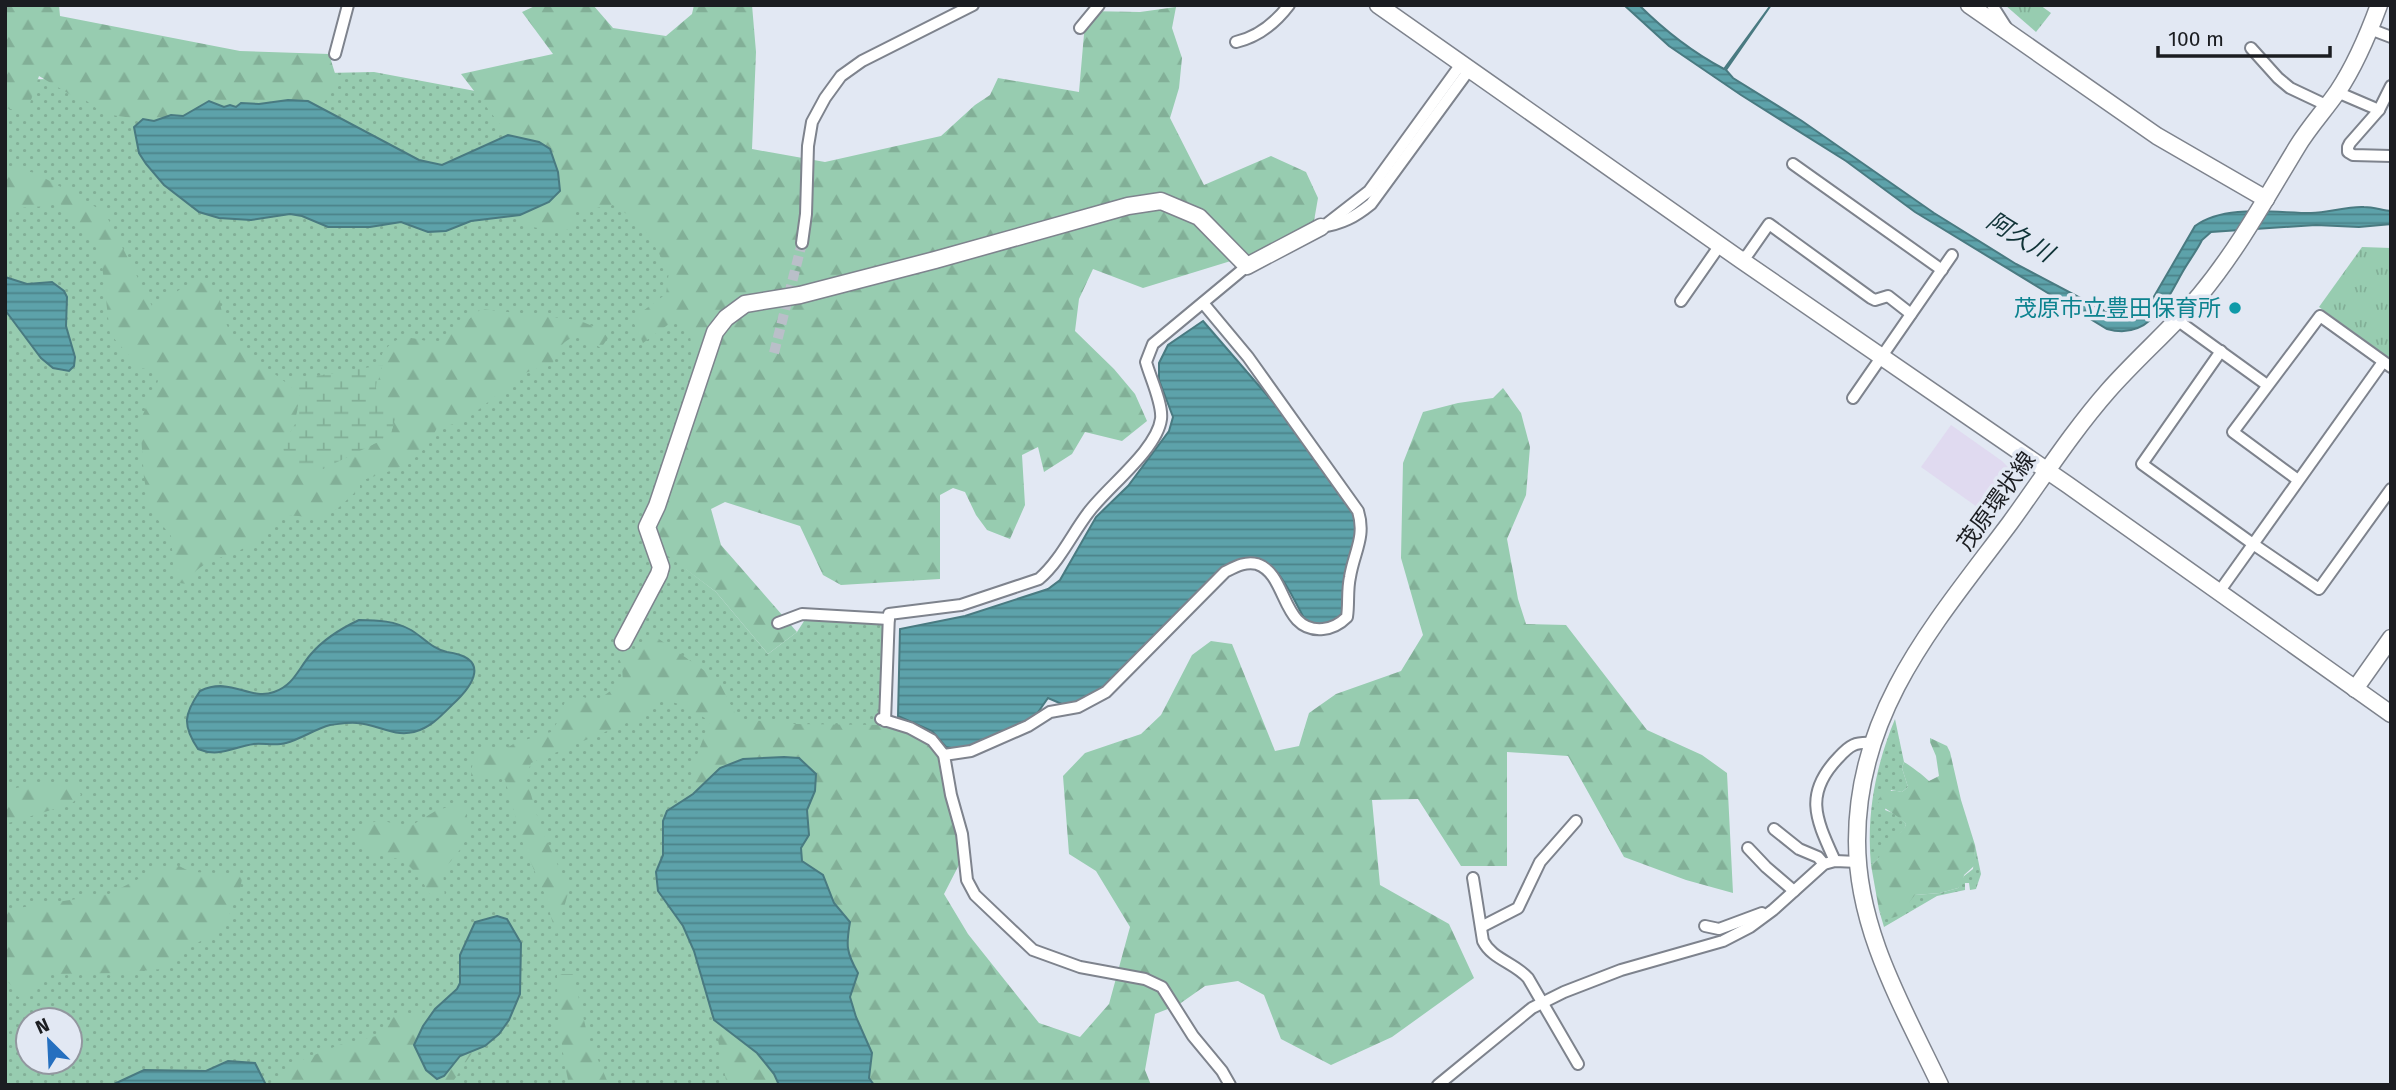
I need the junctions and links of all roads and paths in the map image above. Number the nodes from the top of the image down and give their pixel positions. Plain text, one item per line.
1 (348, 5) edge
2 (973, 5) edge
3 (1099, 5) edge
4 (1289, 5) edge
5 (1378, 5) edge
6 (1969, 5) edge
7 (1992, 5) edge
8 (2379, 5) edge
9 (1080, 29) dead end
10 (2370, 29) junction
11 (2010, 33) junction
12 (2391, 37) edge
13 (1236, 43) dead end
14 (2251, 48) dead end
15 (335, 54) dead end
16 (1465, 67) junction
17 (2391, 86) edge
18 (2332, 98) junction
19 (2379, 110) junction
20 (2391, 156) edge
21 (1793, 164) dead end
22 (2266, 199) junction
23 (1321, 227) joint
24 (802, 243) tunnel mouth
25 (1720, 245) junction
26 (1952, 255) dead end
27 (1741, 260) junction
28 (1247, 266) junction
29 (1942, 270) junction
30 (1682, 301) dead end
31 (1203, 303) junction
32 (1911, 314) junction
33 (2178, 320) junction
34 (2221, 351) junction
35 (1881, 357) junction
36 (2387, 365) edge
37 (2267, 385) junction
38 (1853, 398) dead end
39 (2047, 471) junction
40 (2298, 480) junction
41 (2391, 489) edge
42 (2253, 544) junction
43 (2219, 592) junction
44 (889, 619) junction
45 (778, 623) dead end
46 (2391, 638) edge
47 (623, 642) dead end
48 (2355, 689) junction
49 (2391, 714) edge
50 (1871, 743) junction
51 (944, 755) junction
52 (1576, 821) dead end
53 (1774, 828) dead end
54 (1748, 848) dead end
55 (1829, 862) junction
56 (1858, 862) junction
57 (1474, 878) dead end
58 (1794, 891) junction
59 (1773, 910) junction
60 (1481, 926) junction
61 (1705, 926) dead end
62 (1543, 1003) junction
63 (1578, 1064) dead end
64 (1230, 1085) edge
65 (1438, 1085) edge
66 (1940, 1085) edge

1 - 15 street
2 - 24 street
3 - 9 street
4 - 13 street
5 - 16 street
6 - 11 street
7 - 11 street
8 - 10 street, 茂原環状線
10 - 12 street
10 - 18 street, 茂原環状線
11 - 22 street
14 - 18 street
16 - 23 street
16 - 25 street
17 - 19 street
18 - 19 street
18 - 22 street, 茂原環状線
19 - 20 street
21 - 29 street
22 - 33 street, 茂原環状線
23 - 28 street
25 - 27 street
25 - 30 street
26 - 29 street
27 - 32 street
27 - 35 street
28 - 31 street
28 - 47 street
29 - 32 street
31 - 44 street
31 - 51 street
32 - 35 street
33 - 34 street
33 - 39 street, 茂原環状線
34 - 37 street
34 - 42 street
35 - 38 street
35 - 39 street
36 - 37 street
36 - 40 street
37 - 40 street
39 - 43 street
39 - 50 street, 茂原環状線
40 - 42 street
41 - 42 street
42 - 43 street
43 - 48 street
44 - 45 street
44 - 51 street
46 - 48 street
48 - 49 street
50 - 55 street
50 - 56 street, 茂原環状線
51 - 64 street
52 - 60 street
53 - 55 street
54 - 58 street
55 - 56 street
55 - 58 street
56 - 66 street, 茂原環状線
57 - 60 street
58 - 59 street
59 - 61 street
59 - 62 street
60 - 62 street
62 - 63 street
62 - 65 street

